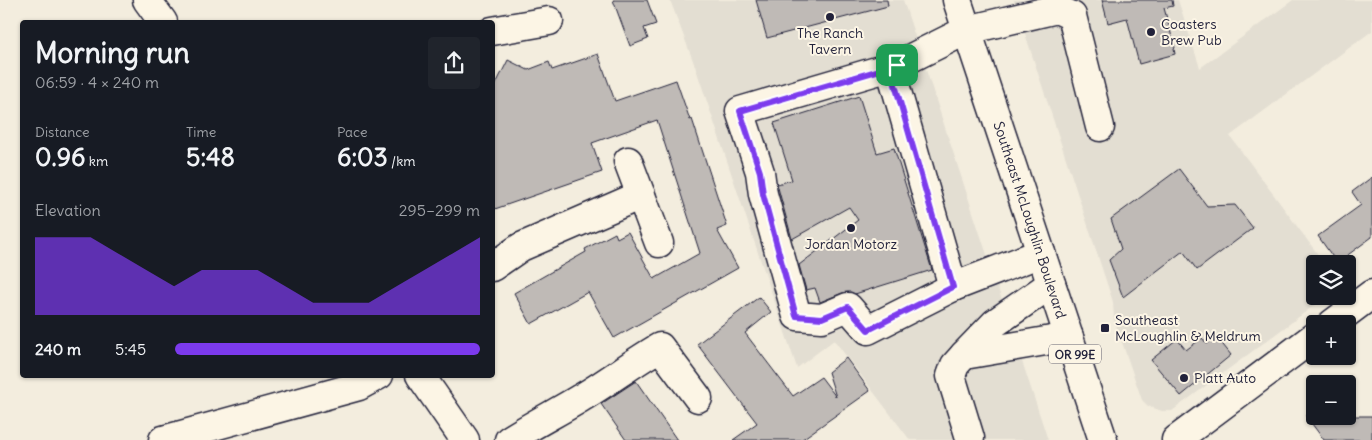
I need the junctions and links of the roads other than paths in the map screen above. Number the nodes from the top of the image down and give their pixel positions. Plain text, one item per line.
1 (147, 0) edge
2 (957, 0) edge
3 (162, 20) edge
4 (549, 21) dead end
5 (967, 30) junction
6 (495, 31) edge
7 (897, 65) junction
8 (1100, 127) dead end
9 (628, 161) dead end
10 (641, 195) junction
11 (659, 243) dead end
12 (1041, 253) junction
13 (495, 265) edge
14 (1051, 284) junction
15 (953, 287) junction
16 (1372, 294) edge
17 (1344, 315) edge
18 (1069, 337) junction
19 (1306, 343) edge
20 (964, 355) junction
21 (374, 378) edge
22 (422, 378) edge
23 (698, 398) dead end
24 (970, 438) dead end
25 (163, 440) edge
26 (465, 440) edge
27 (510, 440) edge
28 (1103, 440) edge
29 (1176, 440) edge

1 - 3 street
2 - 5 street, Southeast McLoughlin Boulevard / OR 99E
4 - 6 street
5 - 7 street
5 - 8 street
5 - 12 street, Southeast McLoughlin Boulevard / OR 99E
7 - 15 street
7 - 15 street
9 - 10 street
10 - 11 street
10 - 13 street
12 - 14 street, Southeast McLoughlin Boulevard / OR 99E
12 - 15 street
14 - 18 street, Southeast McLoughlin Boulevard / OR 99E
14 - 20 street
16 - 17 street
18 - 20 street
18 - 28 street, Southeast McLoughlin Boulevard / OR 99E
19 - 29 street
20 - 24 street
21 - 25 street
22 - 26 street
23 - 27 street

